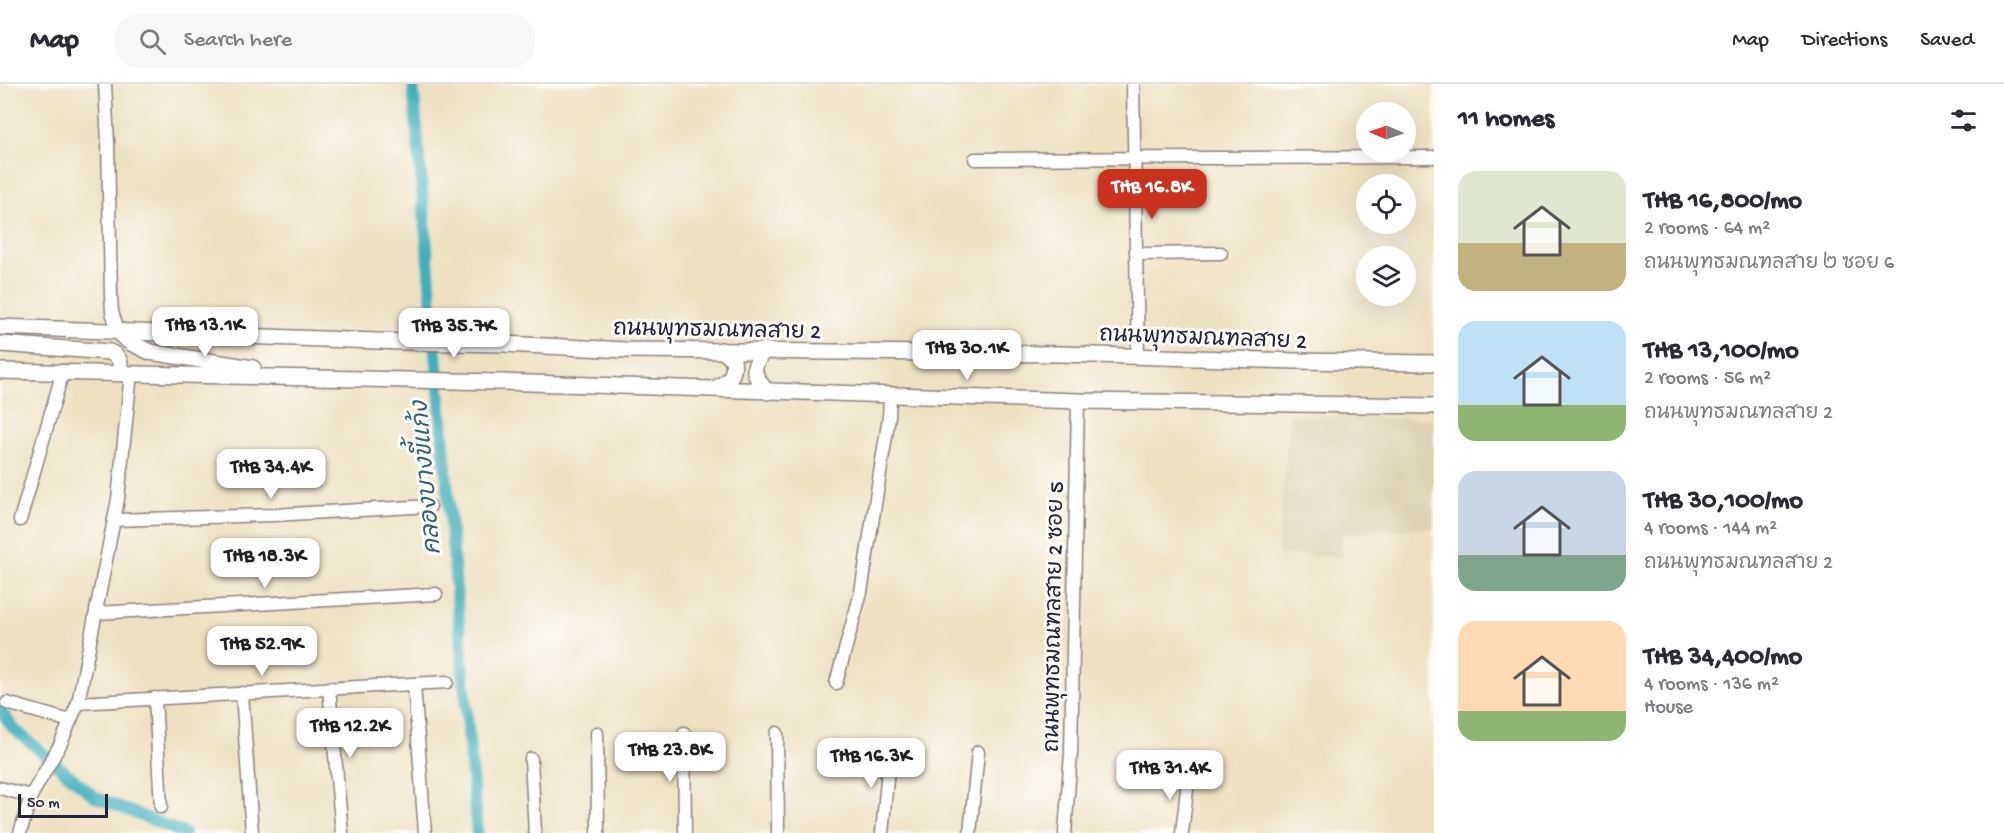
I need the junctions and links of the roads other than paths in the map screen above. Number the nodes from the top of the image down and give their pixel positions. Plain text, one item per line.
1 (105, 84) edge
2 (1133, 84) edge
3 (1434, 157) edge
4 (975, 159) dead end
5 (1135, 159) junction
6 (1221, 253) dead end
7 (1138, 254) junction
8 (0, 327) edge
9 (118, 330) junction
10 (0, 344) edge
11 (721, 350) junction
12 (765, 350) junction
13 (1138, 356) junction
14 (1434, 363) edge
15 (0, 370) edge
16 (63, 371) junction
17 (126, 373) junction
18 (316, 378) junction
19 (714, 388) junction
20 (768, 392) junction
21 (890, 396) junction
22 (1078, 401) junction
23 (1434, 406) edge
24 (430, 506) dead end
25 (20, 520) dead end
26 (114, 520) junction
27 (436, 594) dead end
28 (96, 613) junction
29 (447, 682) dead end
30 (836, 683) dead end
31 (414, 684) junction
32 (329, 688) junction
33 (242, 693) junction
34 (155, 698) junction
35 (7, 703) dead end
36 (78, 703) junction
37 (70, 721) junction
38 (597, 733) dead end
39 (684, 733) dead end
40 (777, 733) dead end
41 (890, 748) dead end
42 (978, 752) dead end
43 (531, 759) dead end
44 (1189, 772) dead end
45 (0, 788) edge
46 (31, 796) junction
47 (161, 807) dead end
48 (20, 833) edge
49 (252, 833) edge
50 (342, 833) edge
51 (425, 833) edge
52 (535, 833) edge
53 (598, 833) edge
54 (685, 833) edge
55 (778, 833) edge
56 (882, 833) edge
57 (970, 833) edge
58 (1065, 833) edge
59 (1182, 833) edge

1 - 9 street
2 - 5 street
3 - 5 street
4 - 5 street
5 - 7 street
6 - 7 street
7 - 13 street
8 - 9 main road, ถนนพุทธมณฑลสาย 2
9 - 11 main road, ถนนพุทธมณฑลสาย 2
9 - 18 main road
10 - 17 main road
11 - 12 main road, ถนนพุทธมณฑลสาย 2
11 - 19 main road
12 - 13 main road, ถนนพุทธมณฑลสาย 2
12 - 20 main road
13 - 14 main road, ถนนพุทธมณฑลสาย 2
15 - 16 main road
16 - 17 main road
16 - 25 street
17 - 18 main road
17 - 26 street
18 - 19 main road
19 - 20 main road
20 - 21 main road
21 - 22 main road
21 - 30 street
22 - 23 main road
22 - 58 street, ถนนพุทธมณฑลสาย 2 ซอย 5
24 - 26 street
26 - 28 street
27 - 28 street
28 - 36 street
29 - 31 street
31 - 32 street
31 - 51 street
32 - 33 street
32 - 50 street
33 - 34 street
33 - 49 street
34 - 36 street
34 - 47 street
35 - 37 street
36 - 37 street
37 - 46 street
38 - 53 street
39 - 54 street
40 - 55 street
41 - 56 street
42 - 57 street
43 - 52 street
44 - 59 street
45 - 46 street
46 - 48 street

